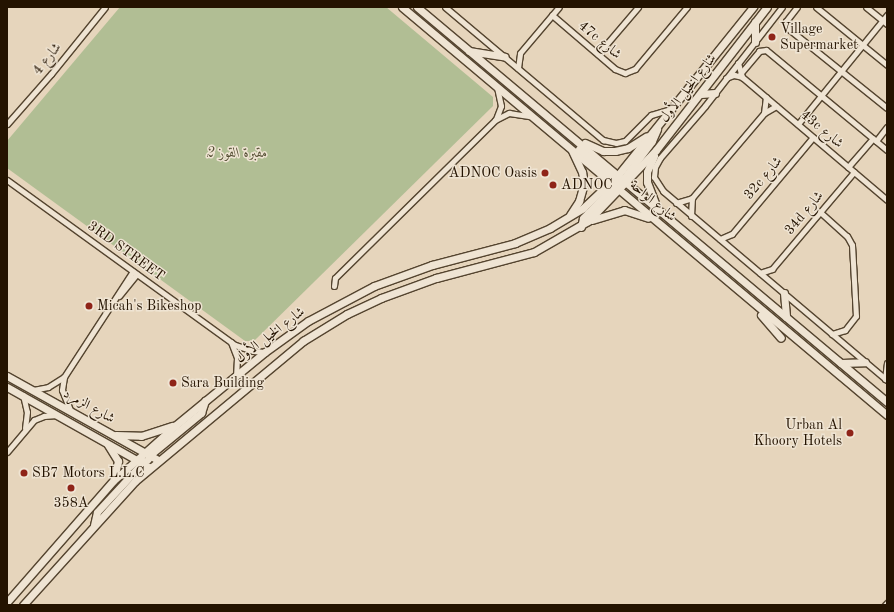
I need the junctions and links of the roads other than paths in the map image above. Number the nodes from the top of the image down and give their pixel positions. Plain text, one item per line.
1 (105, 7) edge
2 (402, 7) edge
3 (417, 7) edge
4 (445, 7) edge
5 (559, 7) edge
6 (638, 7) edge
7 (687, 7) edge
8 (752, 7) edge
9 (767, 7) edge
10 (782, 7) edge
11 (797, 7) edge
12 (816, 7) edge
13 (866, 7) edge
14 (887, 14) edge
15 (552, 15) junction
16 (755, 22) junction
17 (885, 22) edge
18 (755, 42) junction
19 (862, 45) junction
20 (470, 51) junction
21 (520, 53) junction
22 (598, 54) junction
23 (505, 57) junction
24 (738, 62) junction
25 (887, 65) edge
26 (518, 68) junction
27 (841, 71) junction
28 (741, 75) junction
29 (725, 79) junction
30 (497, 86) junction
31 (715, 93) junction
32 (701, 94) junction
33 (821, 96) junction
34 (766, 97) junction
35 (776, 106) junction
36 (672, 108) junction
37 (887, 108) edge
38 (764, 113) junction
39 (538, 119) junction
40 (495, 120) junction
41 (7, 124) edge
42 (798, 124) junction
43 (887, 127) edge
44 (655, 130) junction
45 (556, 136) junction
46 (572, 136) junction
47 (813, 137) junction
48 (875, 140) junction
49 (571, 149) junction
50 (656, 150) junction
51 (887, 150) edge
52 (848, 167) junction
53 (854, 172) junction
54 (7, 180) edge
55 (619, 183) junction
56 (692, 198) junction
57 (887, 200) edge
58 (676, 203) junction
59 (658, 209) junction
60 (820, 212) junction
61 (692, 216) junction
62 (567, 219) junction
63 (588, 221) junction
64 (662, 226) junction
65 (581, 227) junction
66 (682, 230) junction
67 (732, 234) junction
68 (720, 239) junction
69 (730, 248) junction
70 (772, 269) junction
71 (135, 272) junction
72 (760, 273) junction
73 (770, 281) junction
74 (334, 286) dead end
75 (784, 293) junction
76 (747, 298) junction
77 (786, 317) junction
78 (845, 330) junction
79 (832, 334) junction
80 (781, 338) dead end
81 (230, 341) junction
82 (845, 345) junction
83 (265, 352) junction
84 (865, 362) junction
85 (841, 363) junction
86 (887, 363) edge
87 (874, 369) junction
88 (7, 376) edge
89 (64, 377) junction
90 (236, 377) junction
91 (886, 380) edge
92 (7, 387) edge
93 (33, 390) junction
94 (23, 395) junction
95 (205, 401) junction
96 (887, 402) edge
97 (70, 410) junction
98 (60, 415) junction
99 (887, 415) edge
100 (176, 425) junction
101 (24, 429) junction
102 (113, 434) junction
103 (104, 440) junction
104 (7, 452) edge
105 (147, 454) junction
106 (158, 460) junction
107 (143, 464) junction
108 (113, 481) junction
109 (7, 602) edge
110 (23, 605) edge

1 - 41 street, شارع 4
2 - 30 main road, شارع الواحة
3 - 20 main road, شارع الواحة
4 - 23 street
5 - 15 street
6 - 22 street
7 - 22 street, 47c شارع
8 - 36 main road, شارع الخيل الأول
9 - 16 main road, شارع الخيل الأول
10 - 18 street
11 - 27 street
12 - 19 street
13 - 17 street
14 - 17 street
15 - 21 street
15 - 22 street, 47c شارع
16 - 18 main road
16 - 32 main road, شارع الخيل الأول
17 - 19 street
18 - 24 street
19 - 25 street
19 - 27 street
20 - 23 main road
20 - 46 main road, شارع الواحة
21 - 23 street
21 - 26 street
23 - 26 street
24 - 28 street
24 - 29 street
26 - 36 street
27 - 33 street
27 - 37 street
28 - 29 street
28 - 33 street
28 - 34 street, 43c شارع
29 - 31 street
30 - 39 main road, شارع الواحة
30 - 40 street
31 - 32 main road
31 - 58 street
32 - 50 main road, شارع الخيل الأول
33 - 42 street
33 - 48 street
34 - 35 street, 43c شارع
34 - 38 street
35 - 38 street
35 - 42 street, 43c شارع
36 - 44 main road, شارع الخيل الأول
38 - 56 street
39 - 40 street
39 - 45 main road, شارع الواحة
40 - 74 street
42 - 47 street, 43c شارع
43 - 48 street
44 - 46 main road
44 - 55 main road, شارع الخيل الأول
45 - 49 main road, شارع الواحة
45 - 55 main road
46 - 55 main road, شارع الواحة
47 - 52 street, 43c شارع
47 - 67 street, 32c شارع
48 - 51 street
48 - 52 street
49 - 55 main road, شارع الواحة
49 - 62 main road
50 - 55 main road, شارع الخيل الأول
50 - 59 main road
52 - 53 street, 43c شارع
53 - 57 street, 43c شارع
53 - 60 street, 34d شارع
54 - 71 street, 3RD STREET
55 - 59 main road, شارع الواحة
55 - 62 main road, شارع الخيل الأول
55 - 63 main road, شارع الخيل الأول
55 - 64 main road, شارع الواحة
55 - 65 main road
55 - 66 main road
56 - 58 street
56 - 61 street
58 - 61 street
59 - 66 main road, شارع الواحة
60 - 70 street, 34d شارع
60 - 78 street
61 - 68 street
62 - 83 main road, شارع الخيل الأول
63 - 64 main road
63 - 65 main road, شارع الخيل الأول
64 - 76 main road, شارع الواحة
65 - 106 main road, شارع الخيل الأول
66 - 77 main road, شارع الواحة
67 - 68 street, 32c شارع
67 - 69 street
68 - 69 street
69 - 72 street
70 - 72 street
70 - 73 street
71 - 81 street, 3RD STREET
71 - 89 street
72 - 73 street
73 - 75 street
75 - 77 main road
75 - 79 street
76 - 80 main road
76 - 99 main road, شارع الواحة
77 - 85 main road, شارع الواحة
78 - 79 street
78 - 82 street
79 - 82 street
81 - 83 street, 3RD STREET
81 - 90 street
82 - 84 street
83 - 90 main road, شارع الخيل الأول
84 - 85 main road
84 - 87 street
85 - 96 main road, شارع الواحة
86 - 87 street
86 - 91 street
87 - 91 street
88 - 93 main road, شارع الزمرد
89 - 93 street
89 - 97 street
90 - 95 main road, شارع الخيل الأول
92 - 94 main road, شارع الزمرد
93 - 97 main road, شارع الزمرد
94 - 98 main road, شارع الزمرد
94 - 101 street
95 - 100 main road, شارع الخيل الأول
95 - 105 main road
97 - 102 main road, شارع الزمرد
98 - 101 street
98 - 103 main road, شارع الزمرد
100 - 102 main road
100 - 105 main road, شارع الخيل الأول
101 - 104 street
102 - 105 main road, شارع الزمرد
103 - 107 main road, شارع الزمرد
103 - 108 main road
105 - 106 main road, شارع الزمرد
105 - 107 main road, شارع الخيل الأول
105 - 107 main road
106 - 107 main road, شارع الخيل الأول
107 - 108 main road, شارع الخيل الأول
107 - 110 main road
108 - 109 main road, شارع الخيل الأول

